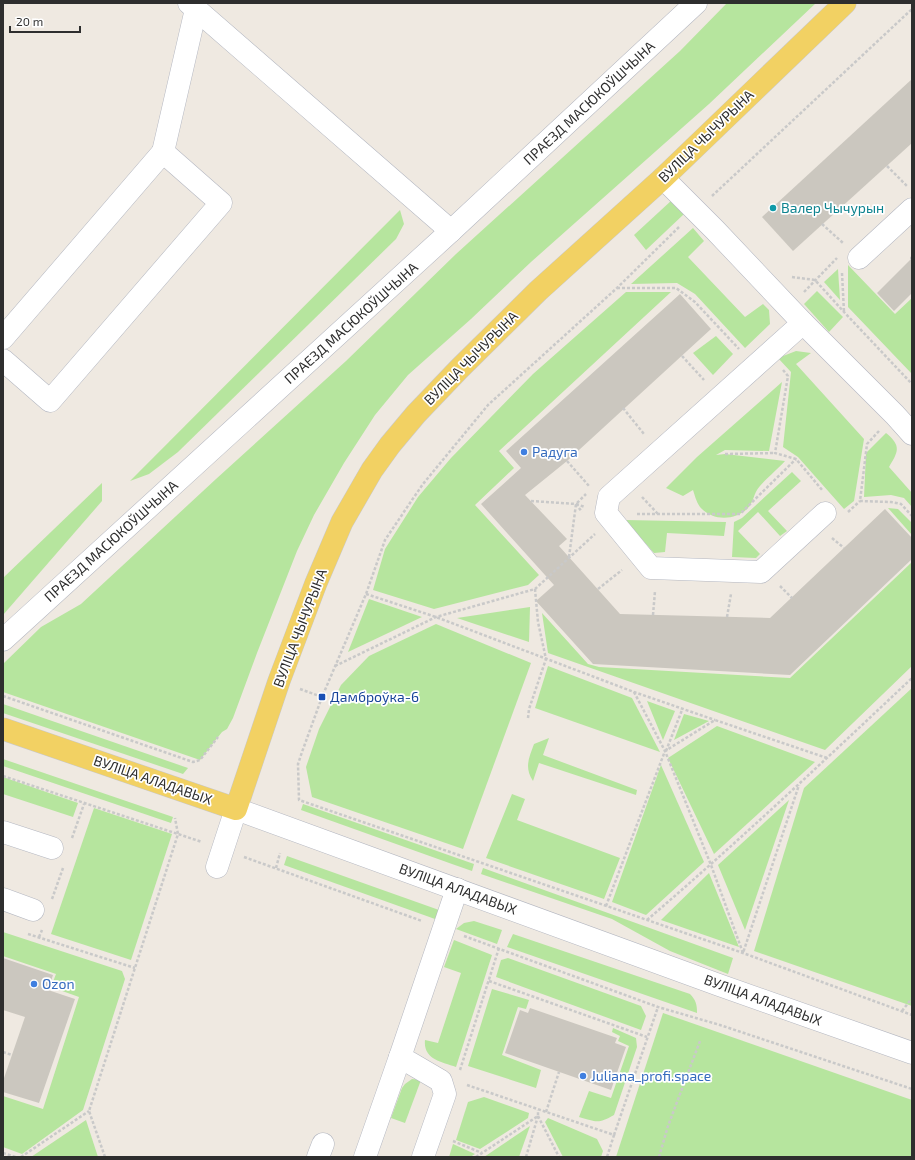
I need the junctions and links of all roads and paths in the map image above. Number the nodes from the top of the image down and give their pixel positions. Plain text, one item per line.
1 (696, 3) edge
2 (845, 3) edge
3 (193, 6) edge
4 (912, 9) edge
5 (163, 152) junction
6 (663, 178) junction
7 (714, 194) junction
8 (719, 200) dead end
9 (912, 209) edge
10 (696, 211) junction
11 (822, 224) dead end
12 (451, 231) junction
13 (848, 257) junction
14 (788, 276) dead end
15 (815, 280) junction
16 (617, 288) junction
17 (803, 294) dead end
18 (844, 312) junction
19 (803, 323) junction
20 (3, 338) edge
21 (743, 353) dead end
22 (768, 354) junction
23 (682, 356) dead end
24 (3, 360) edge
25 (912, 384) edge
26 (709, 385) dead end
27 (895, 415) junction
28 (912, 434) edge
29 (775, 453) junction
30 (725, 454) dead end
31 (796, 459) junction
32 (566, 461) dead end
33 (591, 488) dead end
34 (586, 493) dead end
35 (531, 501) dead end
36 (576, 504) junction
37 (825, 513) junction
38 (595, 514) junction
39 (912, 516) edge
40 (844, 548) dead end
41 (569, 557) dead end
42 (627, 566) dead end
43 (776, 581) dead end
44 (656, 584) dead end
45 (732, 587) dead end
46 (535, 589) dead end
47 (598, 589) dead end
48 (366, 594) junction
49 (792, 598) dead end
50 (653, 614) dead end
51 (436, 617) junction
52 (727, 617) dead end
53 (3, 640) edge
54 (546, 659) junction
55 (335, 666) junction
56 (912, 678) edge
57 (634, 692) junction
58 (3, 696) edge
59 (682, 710) junction
60 (528, 718) dead end
61 (715, 720) junction
62 (3, 729) edge
63 (218, 737) dead end
64 (666, 751) junction
65 (827, 758) junction
66 (799, 785) junction
67 (299, 800) junction
68 (297, 806) dead end
69 (236, 809) junction
70 (175, 818) dead end
71 (3, 832) edge
72 (52, 848) dead end
73 (280, 854) dead end
74 (711, 865) junction
75 (217, 867) dead end
76 (276, 868) dead end
77 (457, 889) junction
78 (3, 900) edge
79 (606, 906) junction
80 (33, 910) dead end
81 (647, 920) junction
82 (25, 933) dead end
83 (500, 948) dead end
84 (743, 953) junction
85 (135, 968) junction
86 (489, 981) junction
87 (912, 998) edge
88 (658, 1007) dead end
89 (902, 1011) junction
90 (912, 1015) edge
91 (647, 1037) junction
92 (700, 1041) dead end
93 (3, 1052) edge
94 (912, 1053) edge
95 (12, 1055) dead end
96 (400, 1057) junction
97 (460, 1071) dead end
98 (559, 1072) dead end
99 (465, 1092) dead end
100 (538, 1110) junction
101 (89, 1111) junction
102 (546, 1112) junction
103 (538, 1116) junction
104 (614, 1135) junction
105 (449, 1140) dead end
106 (3, 1153) edge
107 (482, 1153) junction
108 (16, 1157) edge
109 (21, 1157) edge
110 (105, 1157) edge
111 (365, 1157) edge
112 (423, 1157) edge
113 (476, 1157) edge
114 (526, 1157) edge
115 (560, 1157) edge
116 (607, 1157) edge
117 (659, 1157) edge

1 - 12 street, ПРАЕЗД МАСЮКОЎШЧЫНА
2 - 6 main road, ВУЛІЦА ЧЫЧУРЫНА
3 - 5 street
3 - 12 street
4 - 7 path
5 - 20 street
5 - 24 street
6 - 10 street
6 - 69 main road, ВУЛІЦА ЧЫЧУРЫНА
7 - 8 path
7 - 10 path
9 - 13 street
10 - 16 path
10 - 19 street
11 - 13 path
12 - 53 street, ПРАЕЗД МАСЮКОЎШЧЫНА
13 - 15 path
13 - 18 path
14 - 15 path
15 - 17 path
15 - 18 path
16 - 21 path
16 - 48 path
18 - 25 path
19 - 22 street
19 - 27 street
22 - 29 path
22 - 38 street
23 - 26 path
27 - 28 street
27 - 39 path
29 - 30 path
29 - 31 path
31 - 37 path
31 - 38 path
32 - 33 path
34 - 36 path
35 - 36 path
36 - 38 path
36 - 38 path
36 - 41 path
37 - 38 street
37 - 40 path
42 - 47 path
43 - 49 path
44 - 50 path
45 - 52 path
46 - 54 path
48 - 51 path
48 - 55 path
51 - 54 path
51 - 55 path
54 - 57 path
54 - 60 path
55 - 67 path
56 - 65 path
57 - 59 path
57 - 64 path
58 - 63 path
59 - 61 path
59 - 64 path
61 - 64 path
61 - 65 path
62 - 69 main road, ВУЛІЦА АЛАДАВЫХ
64 - 74 path
64 - 79 path
65 - 66 path
66 - 74 path
66 - 84 path
67 - 68 path
67 - 79 path
69 - 75 street
69 - 77 street, ВУЛІЦА АЛАДАВЫХ
70 - 85 path
71 - 72 street
73 - 76 path
74 - 81 path
74 - 84 path
77 - 94 street, ВУЛІЦА АЛАДАВЫХ
77 - 96 street
78 - 80 street
79 - 81 path
81 - 84 path
82 - 85 path
83 - 86 path
84 - 89 path
85 - 101 path
86 - 91 path
86 - 97 path
87 - 89 path
88 - 91 path
89 - 90 path
91 - 104 path
92 - 117 path
93 - 95 path
96 - 111 street
96 - 112 street
98 - 102 path
99 - 100 path
100 - 102 path
100 - 103 path
101 - 109 path
101 - 110 path
102 - 104 path
103 - 107 path
103 - 114 path
103 - 115 path
104 - 116 path
105 - 107 path
106 - 108 path
107 - 113 path

